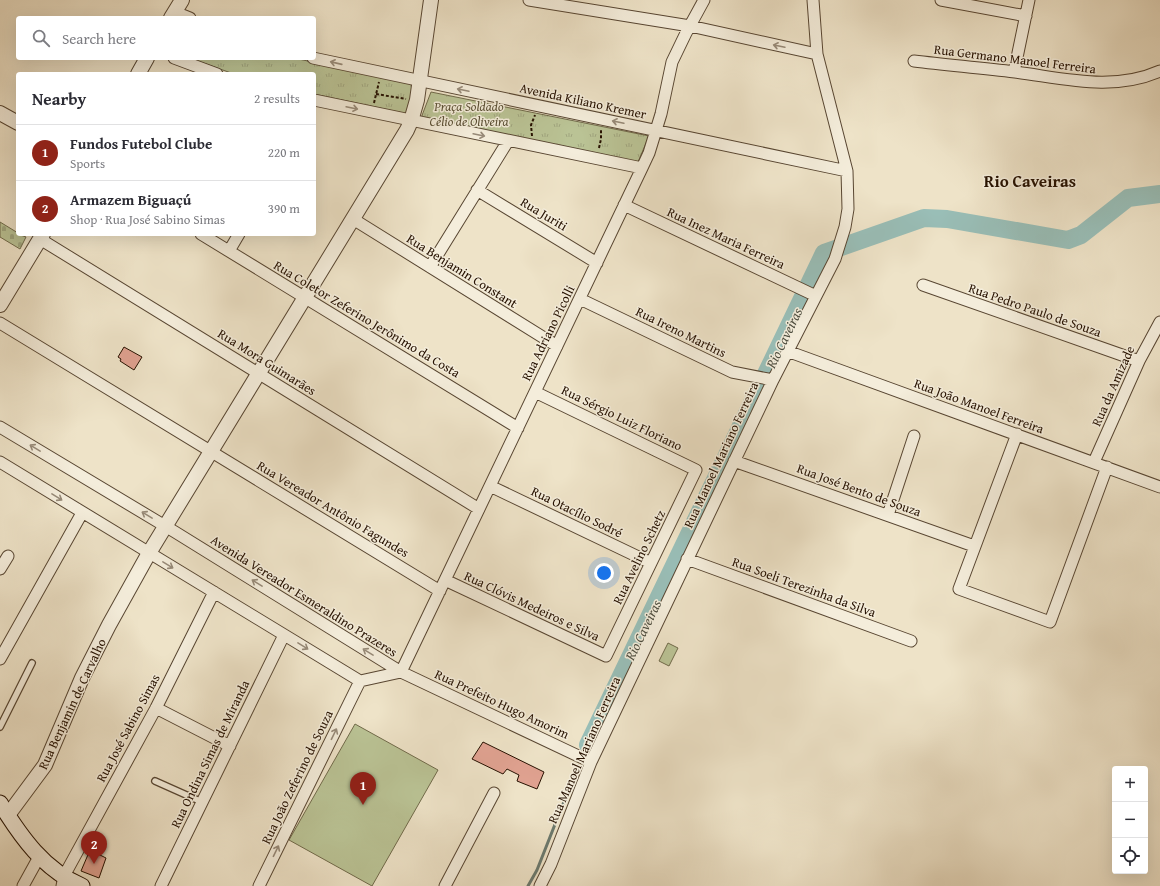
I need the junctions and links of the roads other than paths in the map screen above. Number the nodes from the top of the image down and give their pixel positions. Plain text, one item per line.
1 (431, 0) edge
2 (529, 0) edge
3 (704, 0) edge
4 (814, 0) edge
5 (941, 0) edge
6 (1029, 0) edge
7 (176, 10) edge
8 (186, 16) edge
9 (1026, 16) junction
10 (690, 26) junction
11 (818, 54) junction
12 (316, 59) edge
13 (146, 60) edge
14 (179, 60) edge
15 (914, 61) dead end
16 (1160, 71) edge
17 (139, 72) edge
18 (212, 72) edge
19 (1014, 72) junction
20 (420, 81) junction
21 (316, 104) edge
22 (0, 113) edge
23 (411, 121) junction
24 (16, 122) edge
25 (656, 130) junction
26 (508, 141) junction
27 (642, 168) junction
28 (847, 171) junction
29 (477, 190) junction
30 (624, 205) junction
31 (353, 219) junction
32 (204, 236) edge
33 (238, 236) edge
34 (41, 237) edge
35 (229, 251) junction
36 (597, 263) junction
37 (430, 267) junction
38 (923, 285) dead end
39 (814, 295) junction
40 (305, 298) junction
41 (580, 299) junction
42 (0, 305) edge
43 (1160, 322) edge
44 (0, 323) edge
45 (557, 346) junction
46 (787, 351) junction
47 (1139, 361) junction
48 (259, 374) junction
49 (772, 380) junction
50 (535, 392) junction
51 (0, 427) edge
52 (518, 428) junction
53 (1017, 434) junction
54 (914, 436) dead end
55 (211, 452) junction
56 (734, 461) junction
57 (0, 462) edge
58 (1094, 462) junction
59 (1107, 467) junction
60 (696, 470) joint
61 (490, 486) junction
62 (1160, 487) edge
63 (479, 509) junction
64 (82, 513) junction
65 (888, 515) junction
66 (165, 527) junction
67 (974, 546) junction
68 (149, 554) junction
69 (8, 556) dead end
70 (687, 559) junction
71 (651, 563) junction
72 (0, 569) edge
73 (445, 580) junction
74 (440, 591) junction
75 (214, 592) junction
76 (284, 635) junction
77 (911, 641) dead end
78 (606, 656) joint
79 (0, 659) edge
80 (32, 663) dead end
81 (401, 672) junction
82 (360, 681) junction
83 (156, 708) junction
84 (0, 727) edge
85 (230, 746) junction
86 (591, 762) junction
87 (155, 781) dead end
88 (494, 793) dead end
89 (202, 802) junction
90 (4, 809) edge
91 (39, 857) junction
92 (63, 881) edge
93 (23, 886) edge
94 (82, 886) edge
95 (161, 886) edge
96 (259, 886) edge
97 (445, 886) edge
98 (540, 886) edge

1 - 20 street, Rua Benjamin de Carvalho
2 - 10 street
3 - 10 street, Rua Adriano Picolli
4 - 11 street, Rua Manoel Mariano Ferreira
5 - 9 street
6 - 9 street
7 - 8 street
9 - 19 street
11 -> 10 street
10 - 25 street, Rua Adriano Picolli
11 - 28 street, Rua Manoel Mariano Ferreira
20 -> 12 street, Avenida Kiliano Kremer
13 - 17 street
14 - 18 street
15 - 19 street, Rua Germano Manoel Ferreira
16 - 19 street, Rua Germano Manoel Ferreira
20 - 23 street, Rua Benjamin de Carvalho
25 -> 20 street, Avenida Kiliano Kremer
21 -> 23 street
22 - 24 street
23 -> 26 street
23 - 31 street, Rua Benjamin de Carvalho
25 - 27 street, Rua Adriano Picolli
25 - 28 street, Avenida Kiliano Kremer
26 - 27 street
26 - 29 street
27 - 30 street, Rua Adriano Picolli
28 - 39 street, Rua Manoel Mariano Ferreira
29 - 36 street, Rua Juriti
29 - 37 street
30 - 36 street, Rua Adriano Picolli
30 - 39 street, Rua Inez Maria Ferreira
31 - 37 street, Rua Benjamin Constant
31 - 40 street, Rua Benjamin de Carvalho
32 - 35 street, Rua Coletor Zeferino Jerônimo da Costa
33 - 35 street
34 - 42 street
34 - 48 street, Rua Mora Guimarães
35 - 40 street, Rua Coletor Zeferino Jerônimo da Costa
36 - 41 street, Rua Adriano Picolli
37 - 45 street, Rua Benjamin Constant
38 - 47 street, Rua Pedro Paulo de Souza
39 - 46 street, Rua Manoel Mariano Ferreira
40 - 48 street, Rua Benjamin de Carvalho
40 - 52 street, Rua Coletor Zeferino Jerônimo da Costa
41 - 45 street, Rua Adriano Picolli
41 - 49 street, Rua Ireno Martins
43 - 47 street, Rua da Amizade
44 - 55 street, Rua Vereador Antônio Fagundes
45 - 50 street, Rua Adriano Picolli
46 - 49 street, Rua Manoel Mariano Ferreira
46 - 53 street, Rua João Manoel Ferreira
47 - 58 street, Rua da Amizade
48 - 55 street, Rua Benjamin de Carvalho
48 - 63 street, Rua Mora Guimarães
49 - 56 street, Rua Manoel Mariano Ferreira
50 - 52 street, Rua Adriano Picolli
50 - 60 street, Rua Sérgio Luiz Floriano
66 -> 51 street, Avenida Vereador Esmeraldino Prazeres
52 - 61 street, Rua Adriano Picolli
53 - 58 street, Rua João Manoel Ferreira
53 - 67 street
54 - 65 street
55 - 66 street, Rua Benjamin de Carvalho
55 - 74 street, Rua Vereador Antônio Fagundes
56 - 65 street, Rua José Bento de Souza
56 - 70 street, Rua Manoel Mariano Ferreira
57 -> 64 street
58 - 59 street, Rua João Manoel Ferreira
59 - 62 street, Rua João Manoel Ferreira
59 - 67 street
60 - 71 street, Rua Avelino Schetz
61 - 63 street, Rua Adriano Picolli
61 - 71 street, Rua Otacílio Sodré
63 - 73 street, Rua Adriano Picolli
64 - 68 street
64 - 79 street
65 - 67 street, Rua José Bento de Souza
66 - 68 street, Rua Benjamin de Carvalho
81 -> 66 street, Avenida Vereador Esmeraldino Prazeres
68 -> 75 street
68 - 90 street, Rua Benjamin de Carvalho
69 - 72 street
70 - 77 street, Rua Soeli Terezinha da Silva
70 - 86 street, Rua Manoel Mariano Ferreira
71 - 78 street, Rua Avelino Schetz
73 - 74 street, Rua Adriano Picolli
73 - 78 street, Rua Clóvis Medeiros e Silva
74 - 81 street, Rua Adriano Picolli
75 - 76 street
75 - 83 street, Rua José Sabino Simas
76 -> 82 street
76 - 85 street, Rua Ondina Simas de Miranda
80 - 84 lane
81 - 82 street, Avenida Vereador Esmeraldino Prazeres
81 - 86 street, Rua Prefeito Hugo Amorim
96 -> 82 street, Rua João Zeferino de Souza
83 - 85 street
83 - 92 street, Rua José Sabino Simas
85 - 89 street, Rua Ondina Simas de Miranda
86 - 98 street, Rua Manoel Mariano Ferreira
87 - 89 lane
88 - 97 street
89 - 95 street, Rua Ondina Simas de Miranda
90 - 91 main road
91 - 92 main road
91 - 93 street
92 - 94 main road

